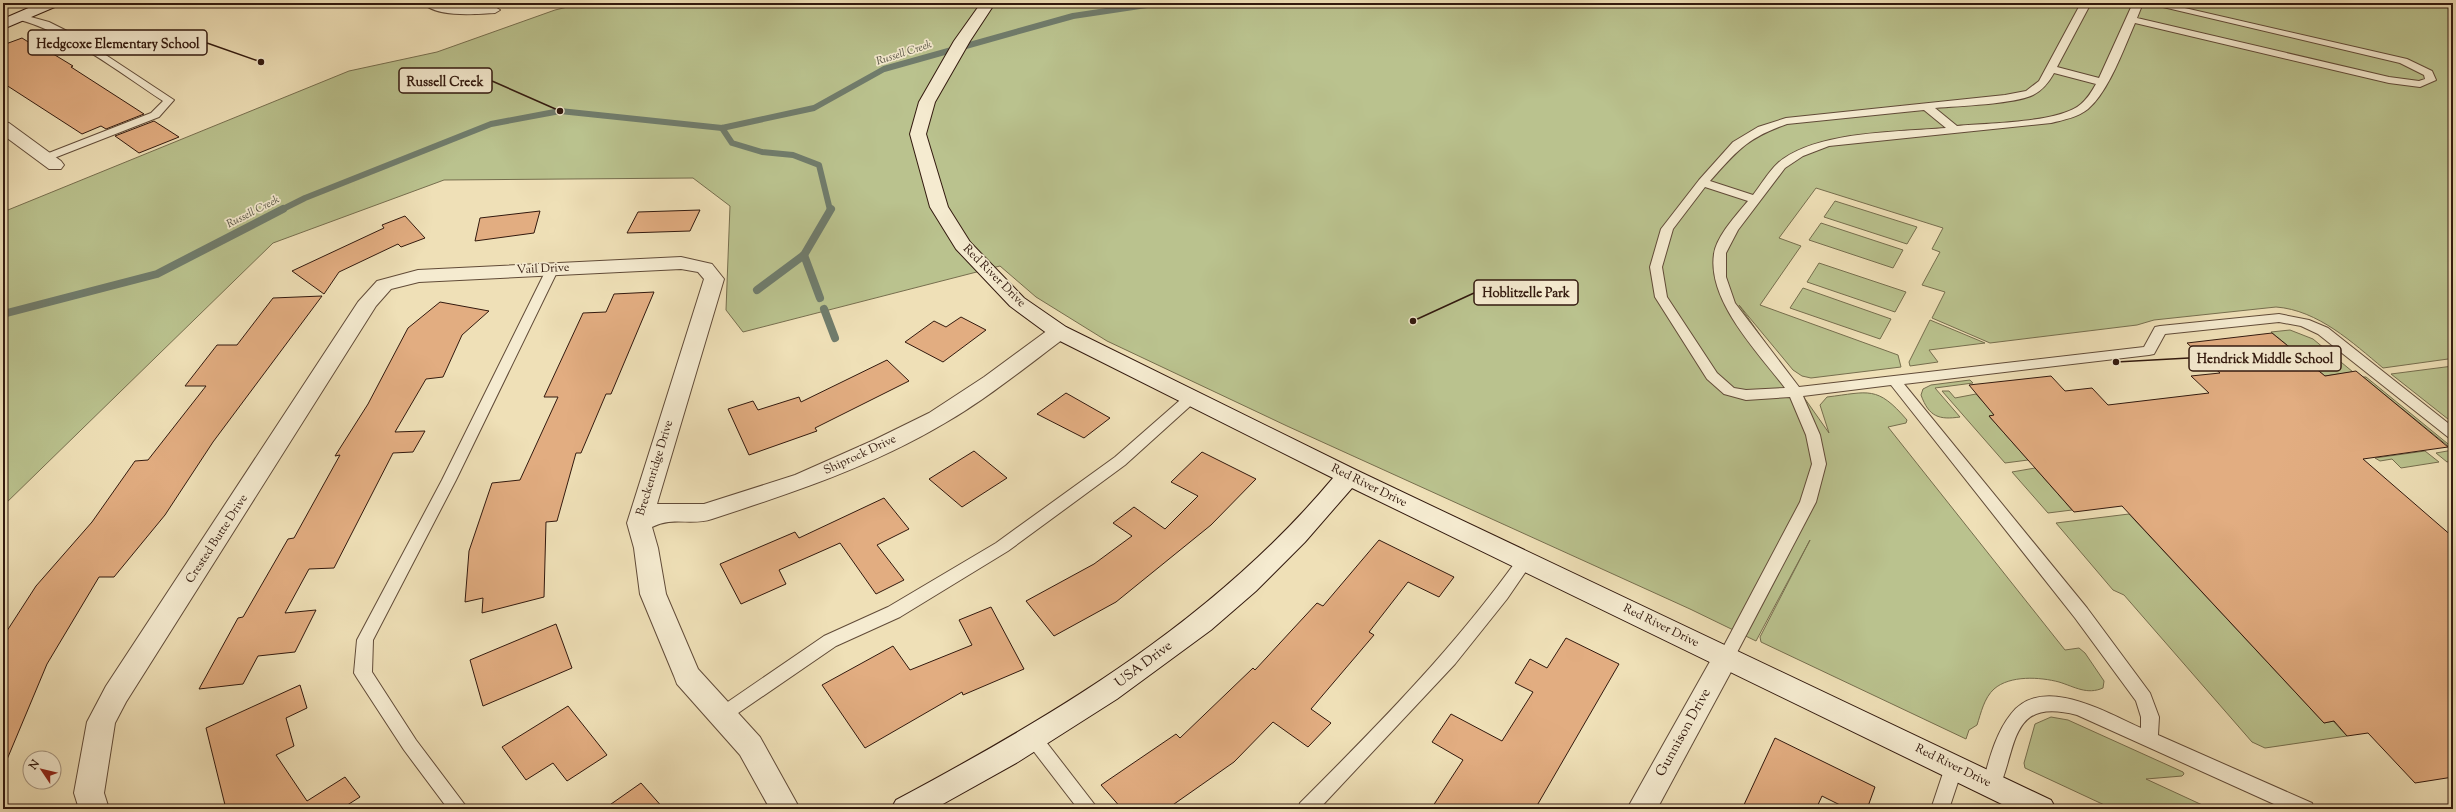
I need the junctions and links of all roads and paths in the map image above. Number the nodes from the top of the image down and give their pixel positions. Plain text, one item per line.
1 (52, 3) edge
2 (428, 3) edge
3 (988, 3) edge
4 (2086, 3) edge
5 (2138, 3) edge
6 (2151, 3) edge
7 (495, 10) dead end
8 (2131, 19) junction
9 (8, 22) edge
10 (2052, 69) junction
11 (2101, 82) junction
12 (1926, 106) junction
13 (3, 128) edge
14 (1954, 129) junction
15 (50, 162) joint
16 (1703, 182) junction
17 (1755, 199) junction
18 (703, 266) joint
19 (553, 268) junction
20 (384, 285) joint
21 (1059, 332) junction
22 (1894, 380) junction
23 (1794, 392) junction
24 (1192, 397) junction
25 (2453, 434) edge
26 (1348, 476) junction
27 (639, 523) junction
28 (1525, 561) junction
29 (1726, 657) junction
30 (722, 715) junction
31 (1034, 739) junction
32 (2149, 740) junction
33 (1954, 767) junction
34 (1991, 785) junction
35 (94, 809) edge
36 (459, 809) edge
37 (785, 809) edge
38 (906, 809) edge
39 (1089, 809) edge
40 (1307, 809) edge
41 (1642, 809) edge
42 (1940, 809) edge
43 (2041, 809) edge
44 (2305, 809) edge

1 - 9 street
2 - 7 lane
3 - 21 street, Red River Drive
4 - 10 lane
5 - 8 lane
6 - 8 lane
8 - 11 lane
9 - 15 lane
10 - 11 lane
10 - 12 lane
11 - 14 lane
12 - 14 lane
12 - 16 lane
13 - 15 street
14 - 17 lane
16 - 17 lane
16 - 23 lane
17 - 23 lane
18 - 19 street, Vail Drive
18 - 27 street, Breckenridge Drive
19 - 20 street, Vail Drive
19 - 36 lane
20 - 35 street, Crested Butte Drive
21 - 24 street, Red River Drive
21 - 27 street, Shiprock Drive
22 - 23 lane
22 - 25 lane
22 - 32 lane
23 - 29 lane
24 - 26 street, Red River Drive
24 - 30 lane
26 - 28 street, Red River Drive
26 - 31 street, USA Drive
27 - 30 street, Breckenridge Drive
28 - 29 street, Red River Drive
28 - 40 lane
29 - 33 street, Red River Drive
29 - 41 street, Gunnison Drive
30 - 37 street, Breckenridge Drive
31 - 38 street, USA Drive
31 - 39 lane
32 - 34 lane
32 - 44 lane
33 - 34 street, Red River Drive
33 - 42 lane
34 - 43 street, Red River Drive

